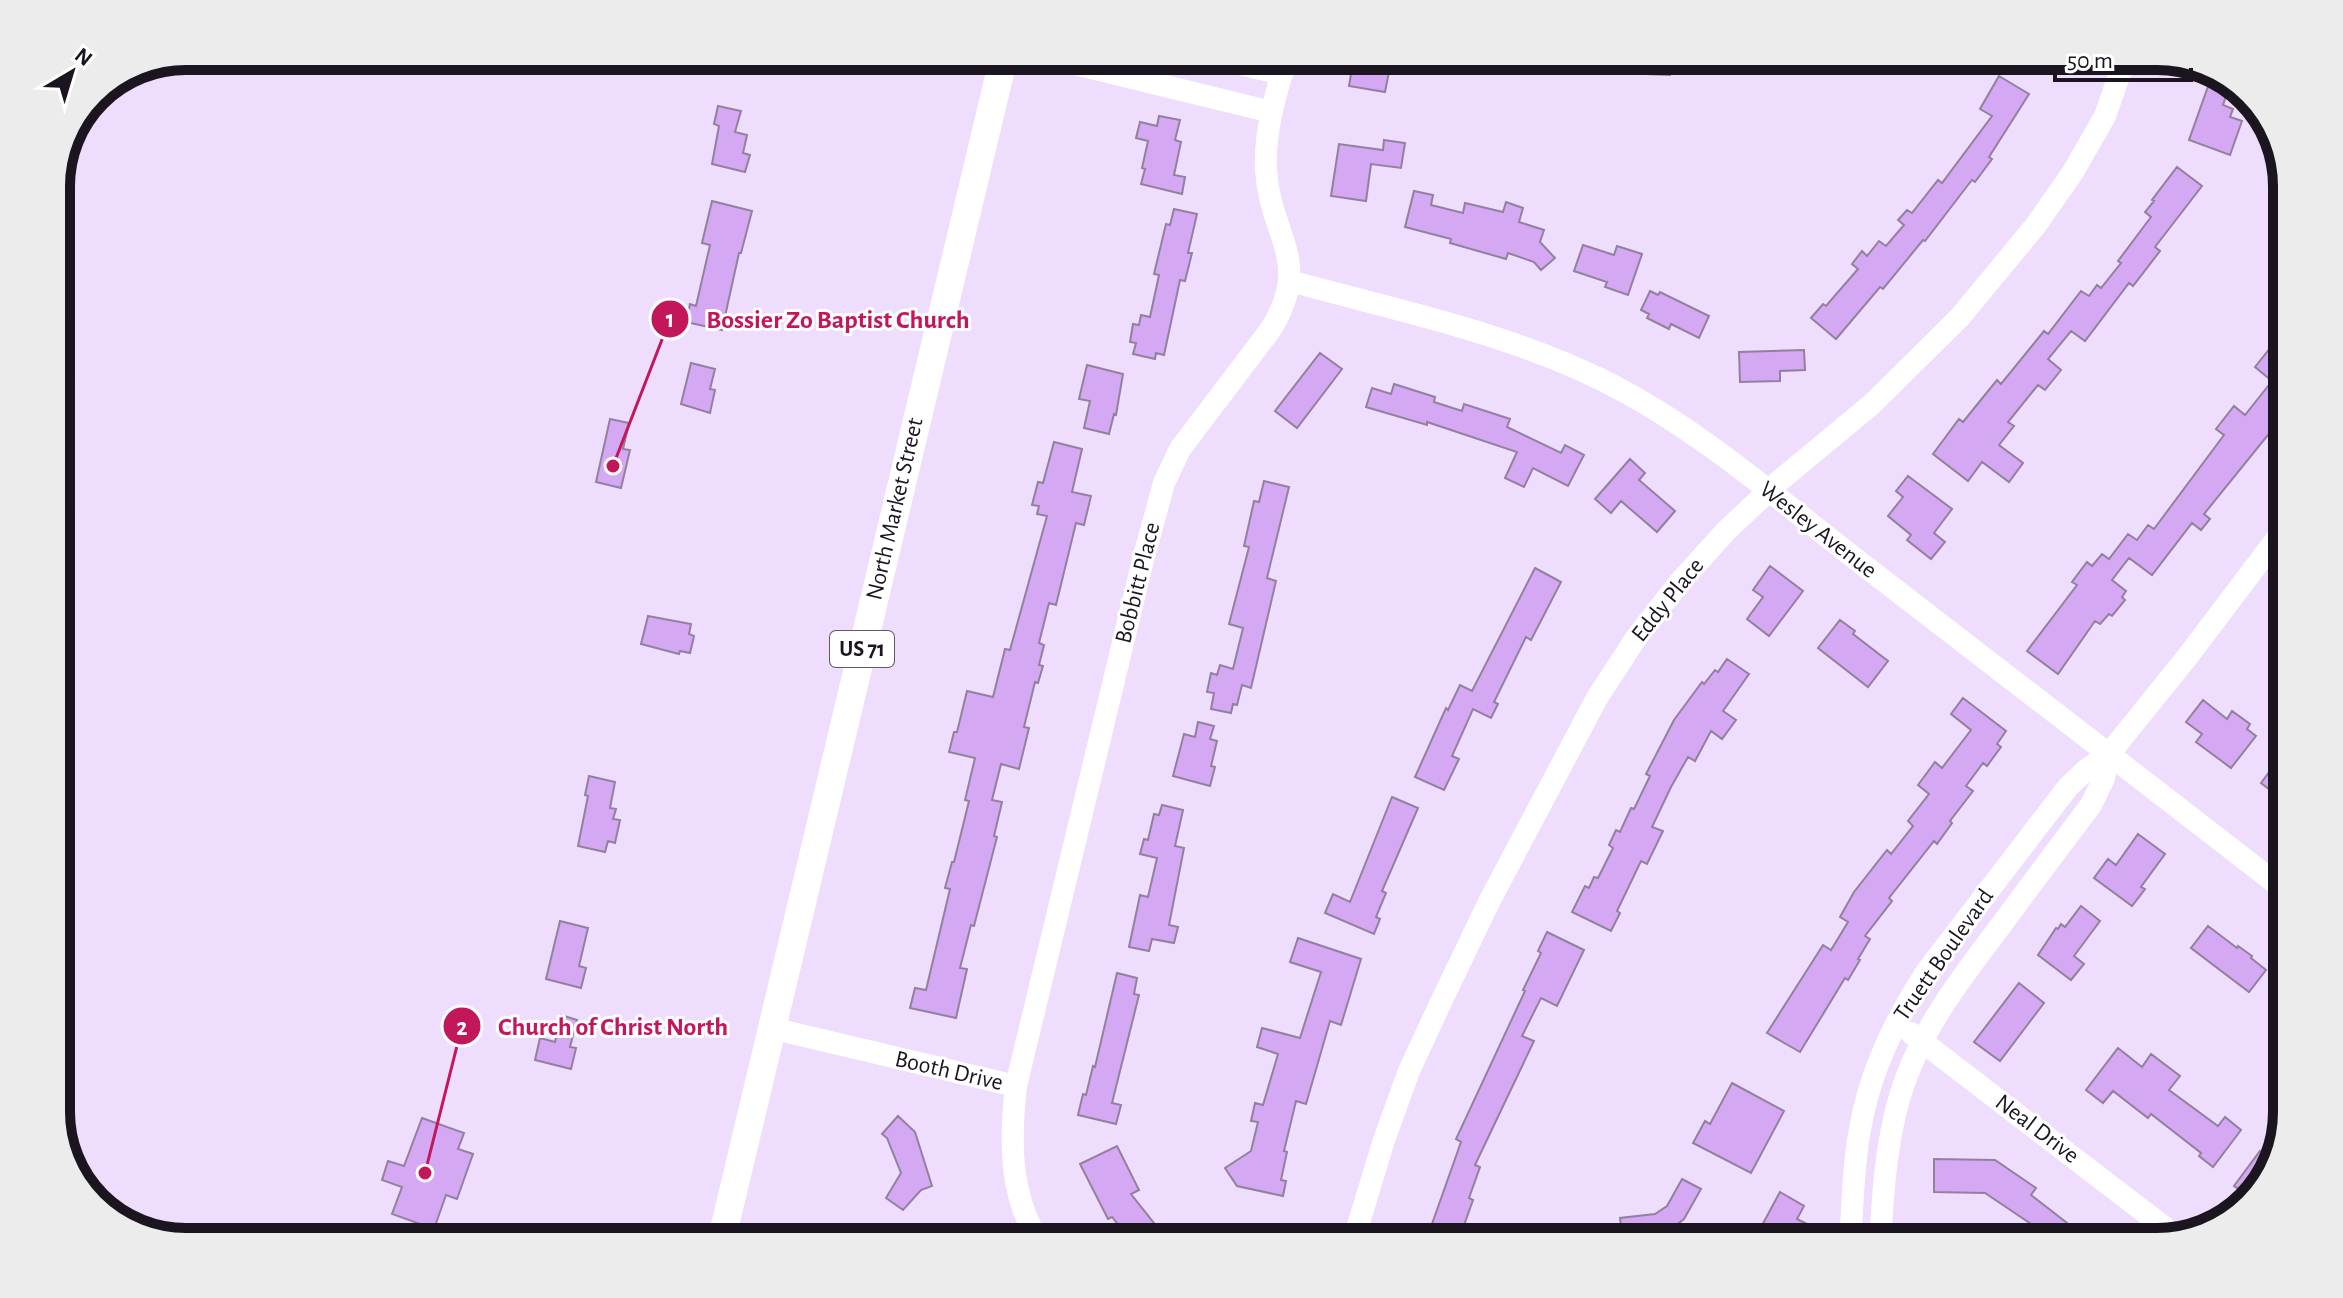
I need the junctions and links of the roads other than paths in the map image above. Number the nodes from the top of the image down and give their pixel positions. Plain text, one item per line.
1 (1001, 70) edge
2 (1100, 70) edge
3 (1284, 70) edge
4 (2121, 70) edge
5 (1272, 112) junction
6 (1290, 281) junction
7 (1769, 491) junction
8 (2273, 544) edge
9 (2109, 754) junction
10 (2273, 881) edge
11 (1896, 1022) junction
12 (771, 1028) junction
13 (1921, 1041) junction
14 (1016, 1086) junction
15 (2165, 1227) edge
16 (724, 1228) edge
17 (1032, 1228) edge
18 (1357, 1228) edge
19 (1851, 1228) edge
20 (1881, 1228) edge

1 - 12 main road, North Market Street / US 71
2 - 5 street
3 - 5 street, Bobbitt Place
4 - 7 street, Eddy Place
5 - 6 street, Bobbitt Place
6 - 7 street, Wesley Avenue
6 - 14 street, Bobbitt Place
7 - 9 street, Wesley Avenue
7 - 18 street, Eddy Place
8 - 9 street, Truett Boulevard
9 - 10 street, Wesley Avenue
9 - 11 street, Truett Boulevard
9 - 13 street, Truett Boulevard
11 - 13 street, Neal Drive
11 - 19 street, Truett Boulevard
12 - 14 street, Booth Drive
12 - 16 main road, North Market Street / US 71
13 - 15 street, Neal Drive
13 - 20 street, Truett Boulevard
14 - 17 street, Booth Drive

